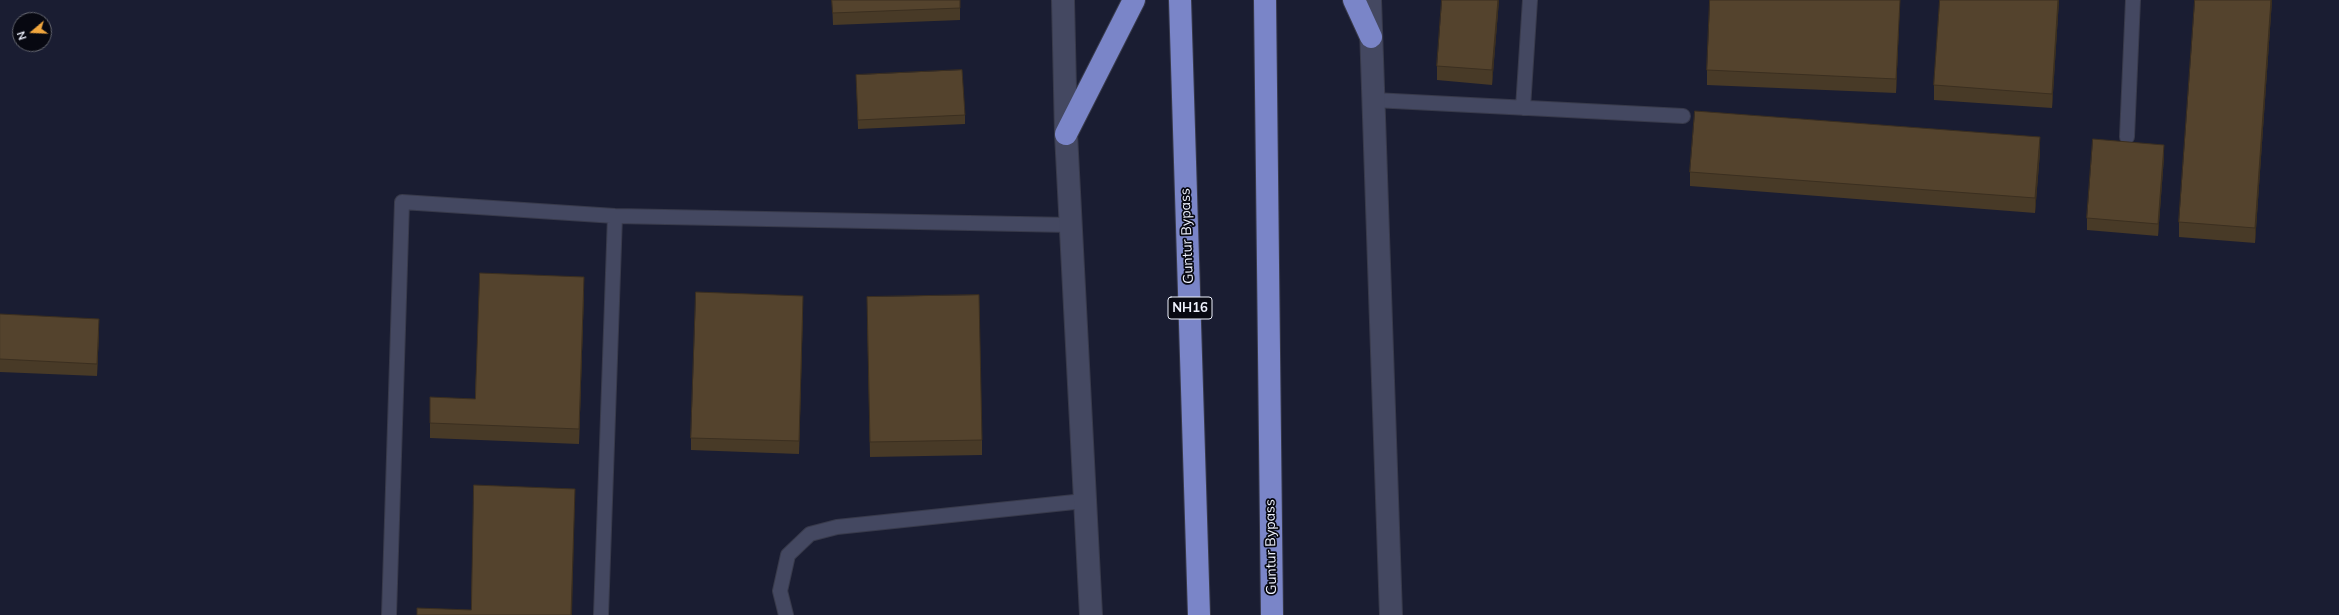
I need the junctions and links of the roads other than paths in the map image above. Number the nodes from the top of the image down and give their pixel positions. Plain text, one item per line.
1 (1063, 0) edge
2 (1134, 0) edge
3 (1180, 0) edge
4 (1264, 0) edge
5 (1354, 0) edge
6 (1370, 0) edge
7 (1530, 0) edge
8 (2133, 0) edge
9 (1371, 37) junction
10 (1374, 100) junction
11 (1523, 108) junction
12 (1683, 116) dead end
13 (1066, 134) junction
14 (2127, 137) dead end
15 (615, 216) junction
16 (1070, 225) junction
17 (1084, 501) junction
18 (389, 615) edge
19 (601, 615) edge
20 (786, 615) edge
21 (1091, 615) edge
22 (1199, 615) edge
23 (1272, 615) edge
24 (1391, 615) edge

1 - 13 street
2 - 13 highway
3 - 22 highway, Guntur Bypass / NH16
4 - 23 highway, Guntur Bypass
5 - 9 highway
6 - 9 street
7 - 11 lane
8 - 14 lane
9 - 10 street
10 - 11 lane
10 - 24 street
11 - 12 lane
13 - 16 street
15 - 16 lane
15 - 18 lane
15 - 19 lane
16 - 17 street
17 - 20 lane
17 - 21 street

